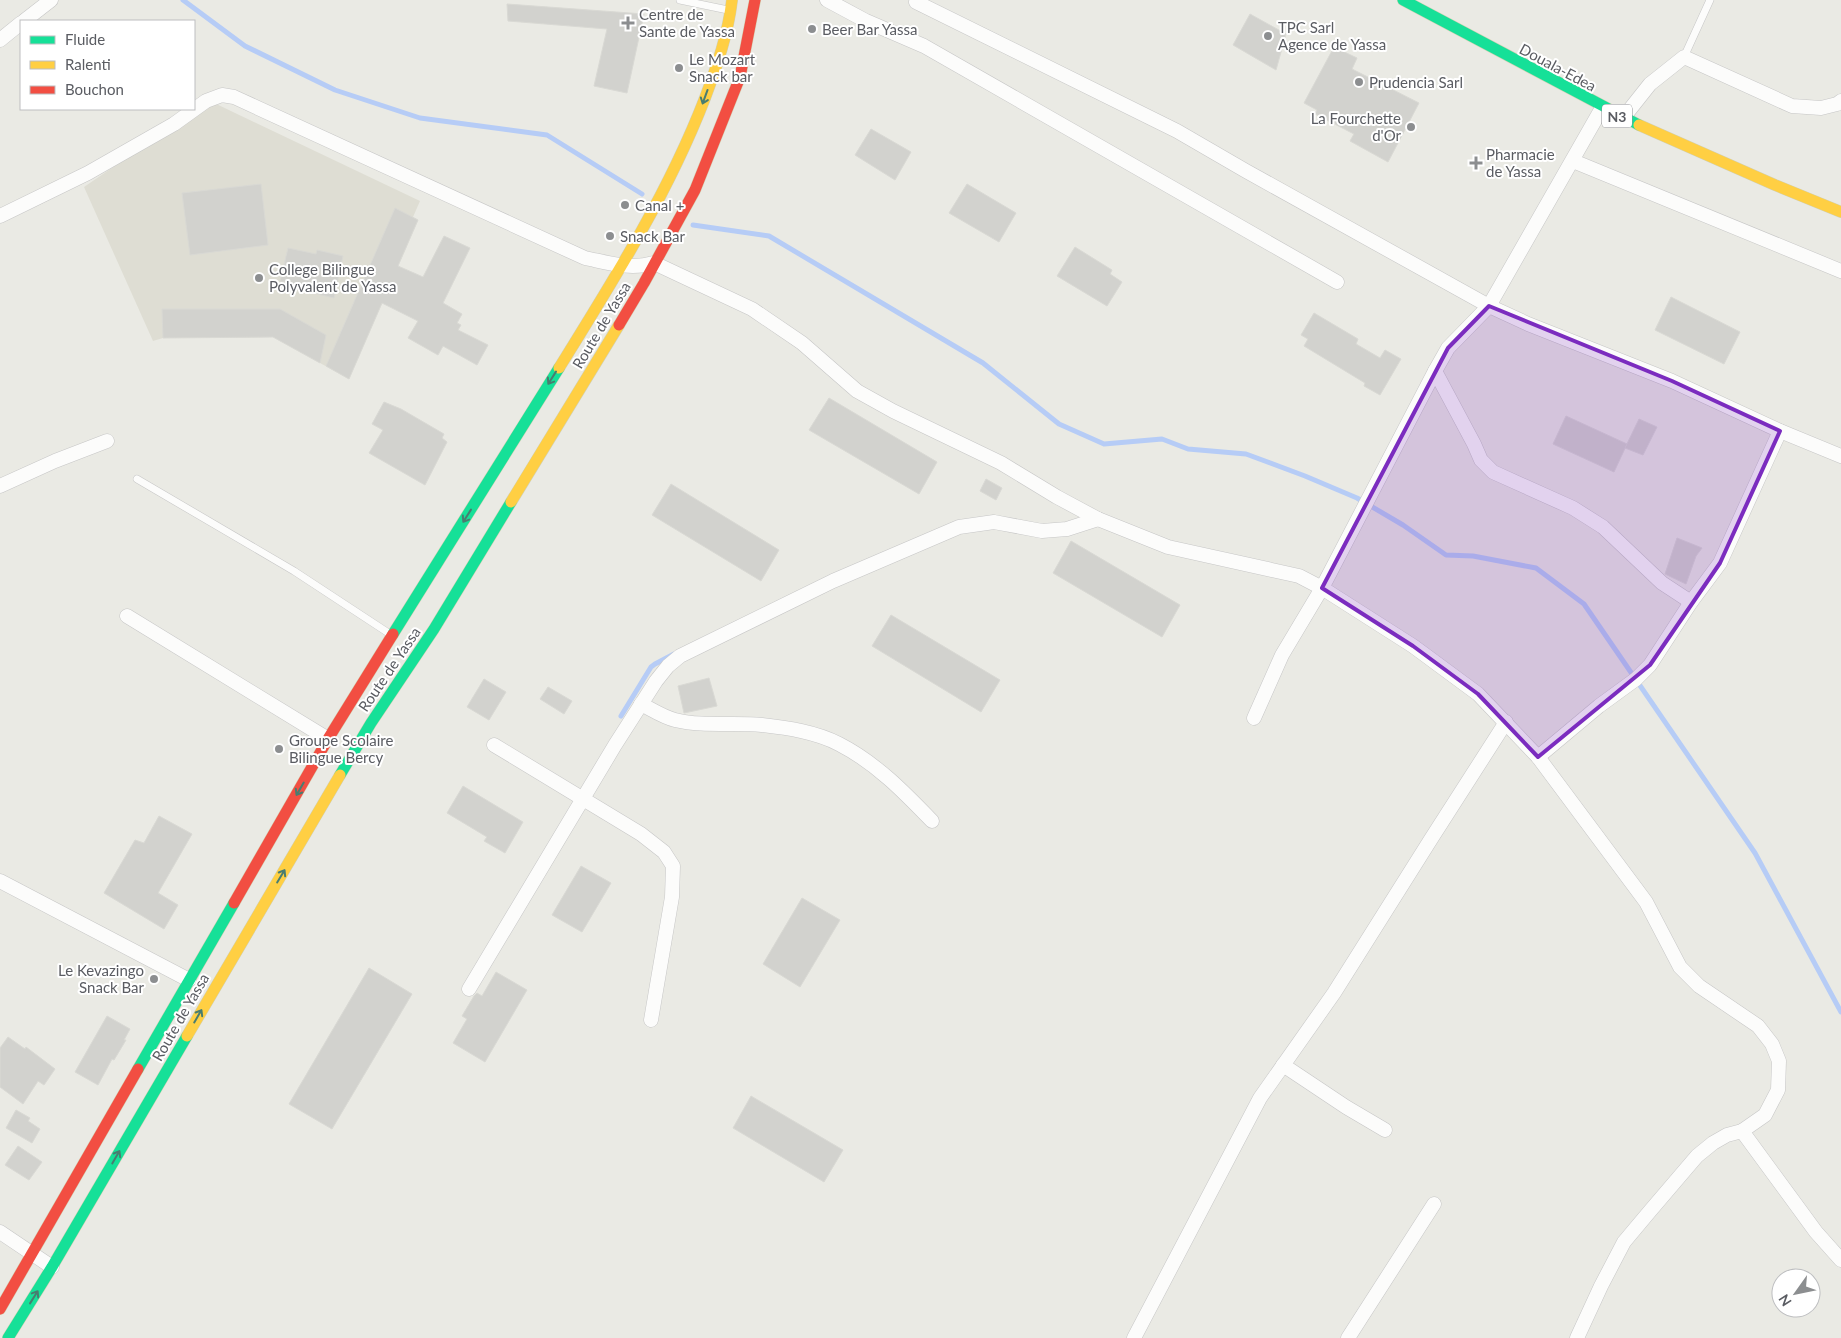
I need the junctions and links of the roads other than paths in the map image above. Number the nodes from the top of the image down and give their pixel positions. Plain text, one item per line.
1 (51, 0) edge
2 (680, 0) edge
3 (755, 0) edge
4 (827, 0) edge
5 (1403, 0) edge
6 (1710, 0) edge
7 (916, 2) dead end
8 (732, 5) edge
9 (26, 20) edge
10 (20, 24) edge
11 (0, 40) edge
12 (1684, 57) junction
13 (1841, 101) edge
14 (1602, 108) junction
15 (195, 109) edge
16 (193, 110) edge
17 (1623, 118) junction
18 (1573, 161) junction
19 (1841, 212) edge
20 (0, 216) edge
21 (654, 263) junction
22 (622, 266) junction
23 (1841, 271) edge
24 (1337, 282) dead end
25 (1489, 306) junction
26 (1435, 371) junction
27 (1780, 431) junction
28 (106, 441) dead end
29 (1841, 456) edge
30 (137, 479) dead end
31 (0, 486) edge
32 (1098, 519) junction
33 (1322, 588) junction
34 (1691, 602) junction
35 (127, 616) dead end
36 (392, 636) junction
37 (372, 666) junction
38 (391, 680) junction
39 (640, 704) junction
40 (1254, 718) dead end
41 (1506, 722) junction
42 (328, 739) junction
43 (494, 745) dead end
44 (1538, 757) junction
45 (584, 798) junction
46 (932, 822) dead end
47 (0, 881) edge
48 (189, 980) junction
49 (469, 989) dead end
50 (651, 1020) dead end
51 (1283, 1065) junction
52 (1385, 1130) dead end
53 (1742, 1131) junction
54 (1434, 1204) dead end
55 (0, 1232) edge
56 (32, 1252) junction
57 (1841, 1260) edge
58 (52, 1267) junction
59 (0, 1310) edge
60 (8, 1338) edge
61 (1134, 1338) edge
62 (1348, 1338) edge
63 (1577, 1338) edge

1 - 9 street
2 - 8 lane
3 - 21 main road, Route de Yassa
4 - 24 street
5 - 14 main road, Douala-Edea / N3
6 - 12 lane
7 - 25 street
8 -> 22 main road, Route de Yassa
10 - 11 street
12 - 13 street
12 - 17 street
14 - 17 main road, Douala-Edea / N3
14 - 18 street
15 - 22 street
16 - 20 street
17 - 19 main road, Douala-Edea / N3
18 - 23 street
18 - 25 street
21 - 22 street
21 - 32 street
21 - 38 main road, Route de Yassa
22 -> 36 main road, Route de Yassa
25 - 26 street
25 - 27 street
26 - 33 street
26 - 34 street
27 - 29 street
27 - 34 street
28 - 31 street
30 - 36 lane
32 - 33 street
32 - 39 street
33 - 40 street
33 - 41 street
34 - 44 street
35 - 42 street
36 - 37 main road, Route de Yassa
37 - 38 main road
37 - 42 main road, Route de Yassa
58 -> 38 main road, Route de Yassa
39 - 45 street
39 - 46 street
41 - 44 street
41 - 51 street
42 -> 48 main road, Route de Yassa
43 - 45 street
44 - 53 street
45 - 49 street
45 - 50 street
47 - 48 street
48 - 56 main road, Route de Yassa
51 - 52 street
51 - 61 street
53 - 57 street
53 - 63 street
54 - 62 street
55 - 56 street
56 - 58 street
56 - 59 main road, Route de Yassa
60 -> 58 main road, Route de Yassa

